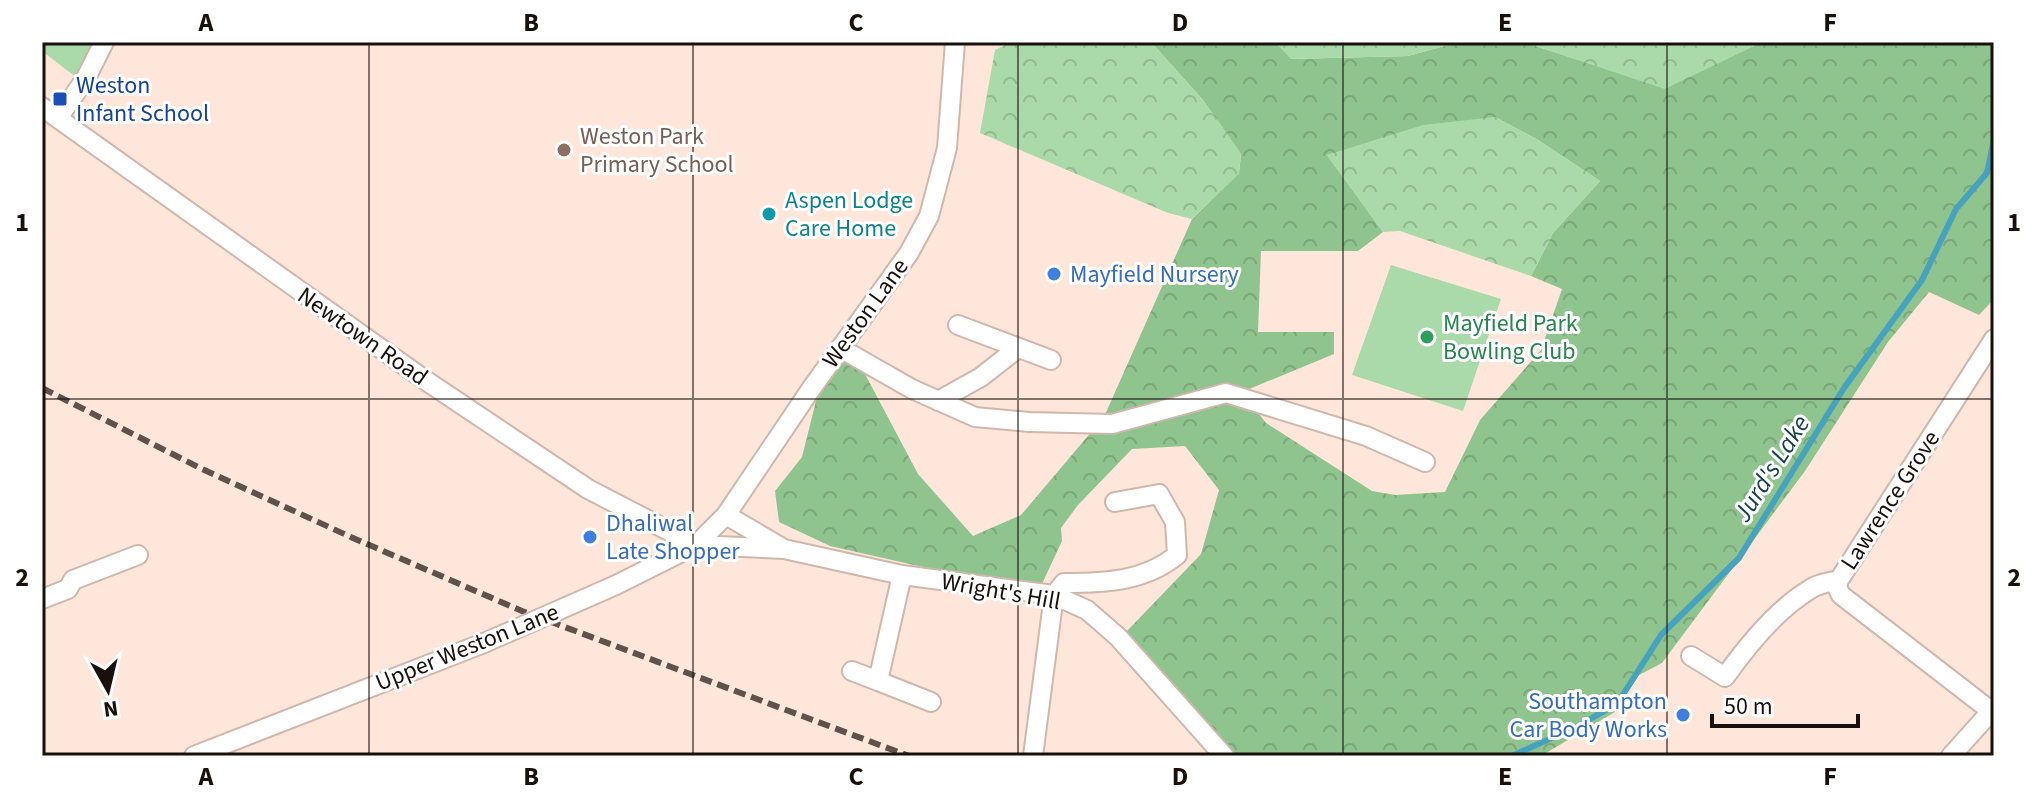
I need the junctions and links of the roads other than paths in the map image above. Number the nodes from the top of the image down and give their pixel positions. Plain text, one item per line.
1 (104, 42) edge
2 (955, 42) edge
3 (42, 107) edge
4 (58, 118) junction
5 (958, 325) dead end
6 (1994, 339) edge
7 (840, 348) junction
8 (1018, 348) junction
9 (1051, 360) dead end
10 (938, 401) junction
11 (1425, 462) dead end
12 (1115, 502) dead end
13 (726, 515) junction
14 (696, 545) junction
15 (784, 549) junction
16 (138, 555) dead end
17 (902, 575) junction
18 (1839, 580) junction
19 (1054, 595) junction
20 (42, 599) edge
21 (1691, 656) dead end
22 (852, 671) dead end
23 (878, 681) junction
24 (931, 702) dead end
25 (1992, 709) edge
26 (194, 756) edge
27 (1033, 756) edge
28 (1224, 756) edge
29 (1951, 756) edge

1 - 4 street
2 - 7 street, Weston Lane
3 - 4 street, Newtown Road
4 - 14 street, Newtown Road
5 - 8 street
6 - 18 street, Lawrence Grove
7 - 10 street
7 - 13 street, Weston Lane
8 - 9 street
8 - 10 street
10 - 11 street
12 - 19 street
13 - 14 street, Upper Weston Lane
13 - 15 street, Wright's Hill
14 - 15 street
14 - 26 street, Upper Weston Lane, bridge
15 - 17 street, Wright's Hill
16 - 20 street
17 - 19 street, Wright's Hill
17 - 23 street
18 - 21 street
18 - 25 street, Lawrence Grove
19 - 27 street
19 - 28 street, Wright's Hill
22 - 23 street
23 - 24 street
25 - 29 street

